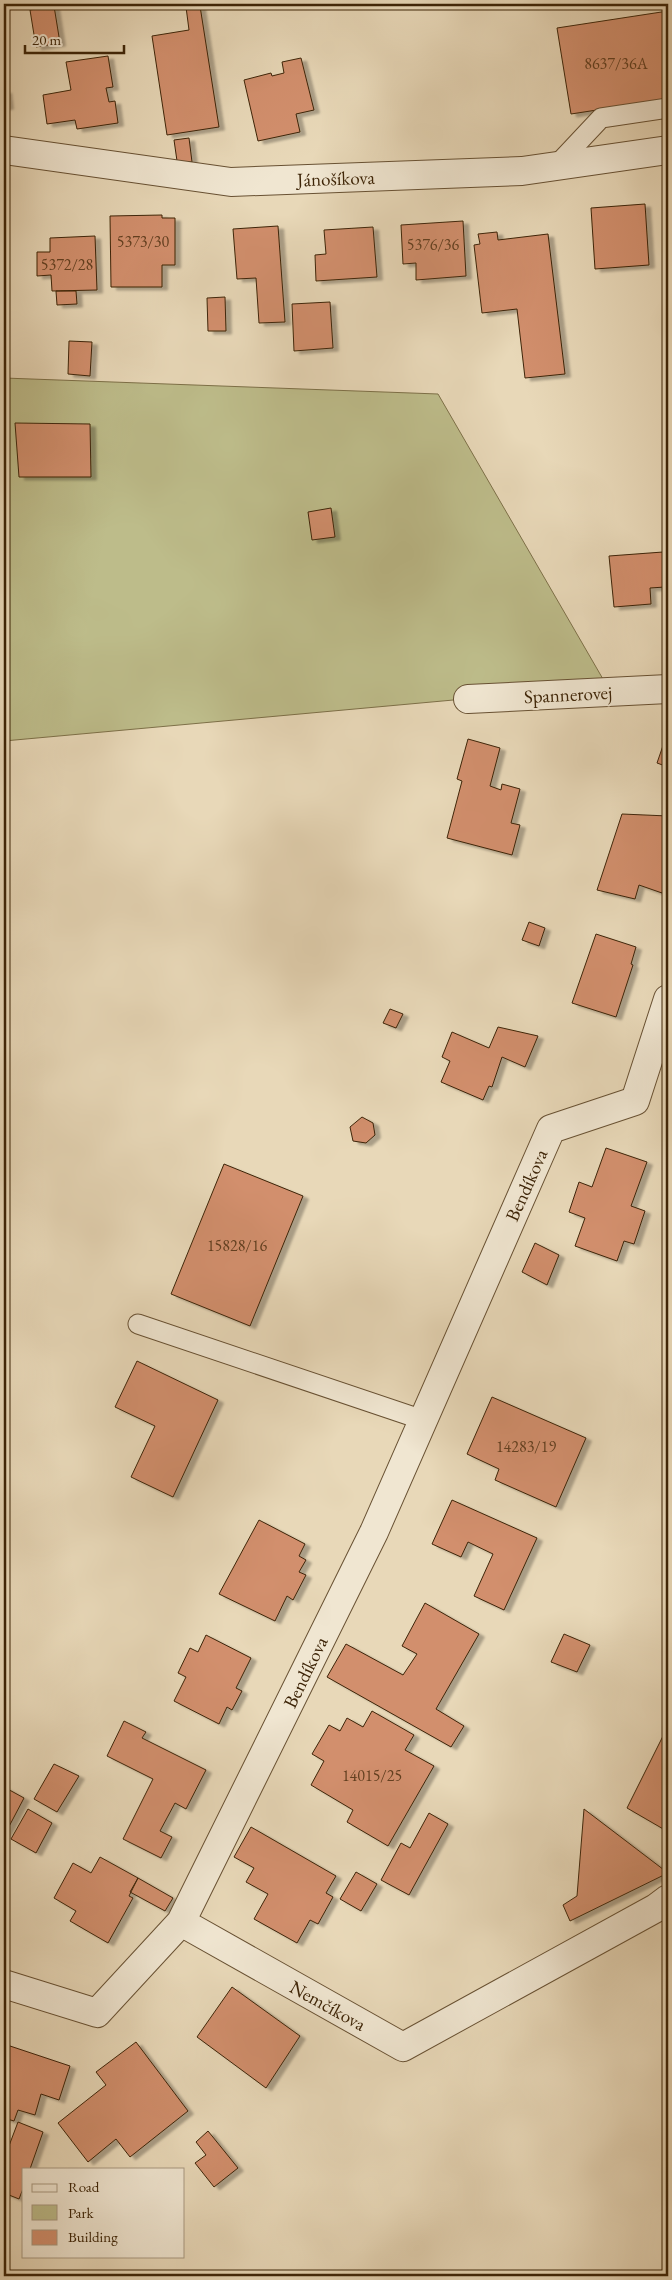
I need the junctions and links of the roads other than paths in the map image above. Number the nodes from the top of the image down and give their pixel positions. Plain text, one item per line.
1 (668, 108) edge
2 (4, 150) edge
3 (668, 150) edge
4 (555, 167) junction
5 (668, 689) edge
6 (468, 698) dead end
7 (668, 999) edge
8 (138, 1324) dead end
9 (423, 1420) junction
10 (668, 1899) edge
11 (181, 1922) junction
12 (4, 1984) edge

1 - 4 lane
2 - 4 street, Jánošíkova
3 - 4 street, Jánošíkova
5 - 6 street, Spannerovej
7 - 9 street, Bendíkova
8 - 9 lane
9 - 11 street, Bendíkova
10 - 11 street, Nemčíkova
11 - 12 street

